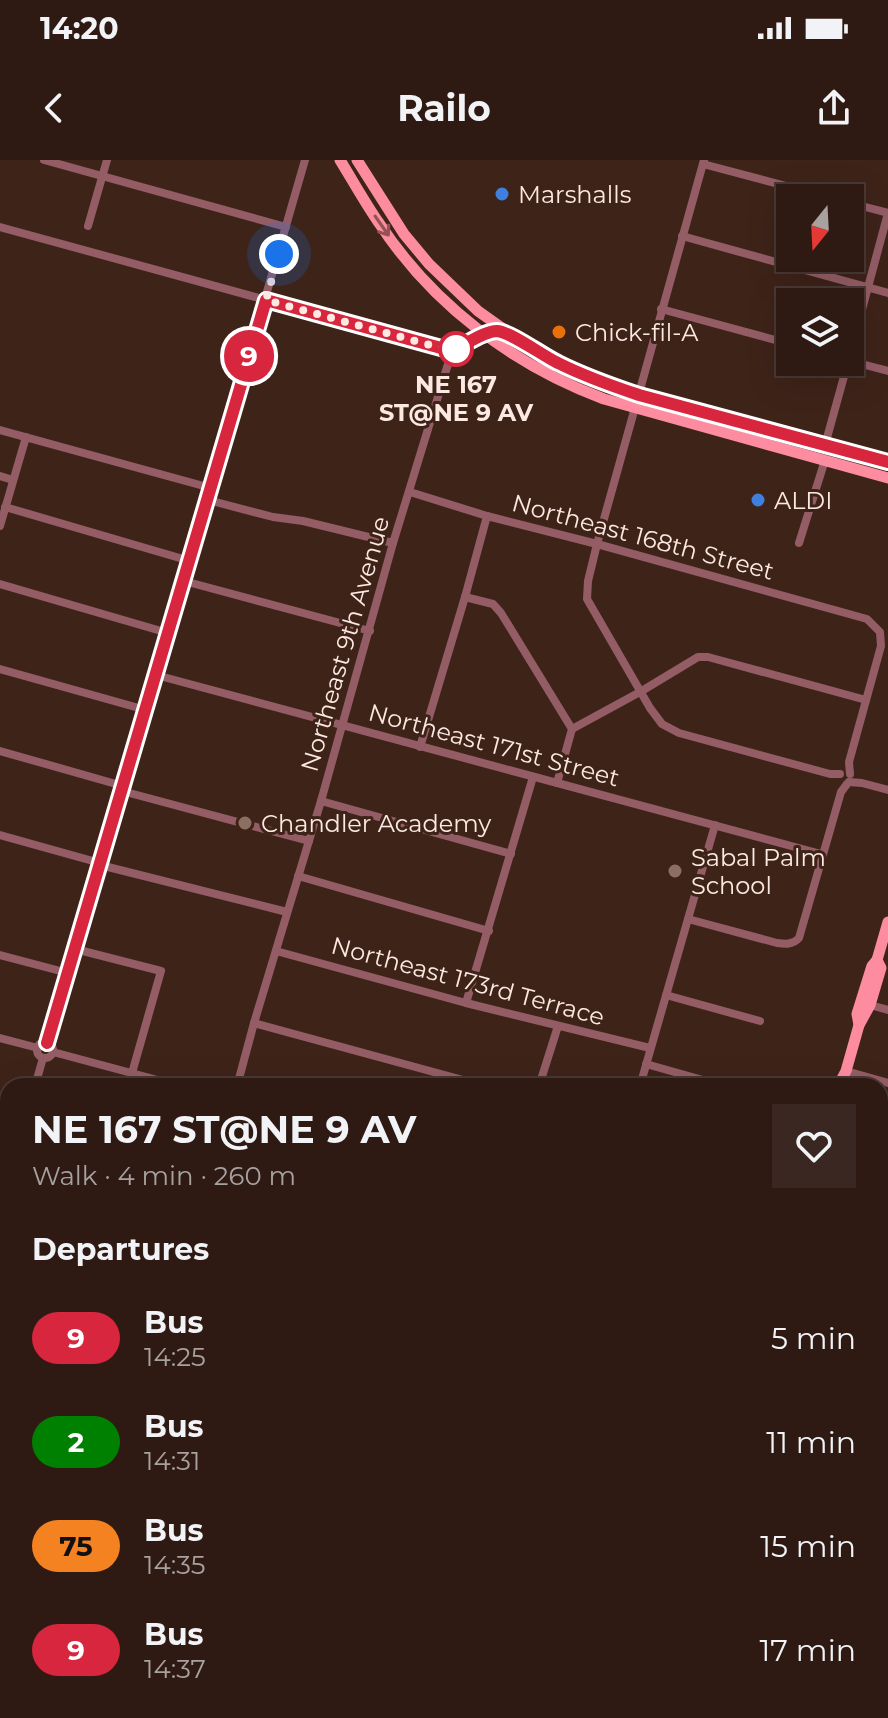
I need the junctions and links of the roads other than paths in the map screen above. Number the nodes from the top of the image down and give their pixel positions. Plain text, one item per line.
1 (44, 160) edge
2 (107, 160) edge
3 (305, 160) edge
4 (340, 160) edge
5 (357, 160) edge
6 (704, 162) edge
7 (102, 176) junction
8 (782, 184) edge
9 (864, 207) edge
10 (888, 213) edge
11 (88, 226) dead end
12 (0, 227) edge
13 (286, 227) junction
14 (682, 236) junction
15 (868, 288) junction
16 (888, 293) edge
17 (266, 300) junction
18 (864, 303) edge
19 (661, 309) junction
20 (505, 332) junction
21 (483, 334) junction
22 (776, 340) edge
23 (452, 351) junction
24 (864, 365) edge
25 (888, 371) edge
26 (845, 376) edge
27 (639, 395) junction
28 (636, 409) junction
29 (0, 430) edge
30 (26, 437) junction
31 (825, 445) junction
32 (857, 453) junction
33 (808, 456) junction
34 (825, 460) junction
35 (888, 462) edge
36 (0, 476) edge
37 (888, 478) edge
38 (13, 480) junction
39 (211, 488) junction
40 (410, 492) junction
41 (208, 500) junction
42 (5, 507) junction
43 (487, 516) junction
44 (0, 526) edge
45 (393, 543) junction
46 (799, 543) dead end
47 (597, 544) junction
48 (190, 561) junction
49 (184, 581) junction
50 (0, 584) edge
51 (465, 597) junction
52 (370, 631) junction
53 (168, 633) junction
54 (0, 669) edge
55 (156, 675) junction
56 (640, 692) junction
57 (866, 700) junction
58 (146, 710) junction
59 (342, 725) junction
60 (572, 729) junction
61 (420, 747) junction
62 (0, 751) edge
63 (533, 777) junction
64 (845, 778) junction
65 (557, 783) junction
66 (122, 788) junction
67 (888, 790) edge
68 (321, 801) junction
69 (715, 825) junction
70 (0, 836) edge
71 (309, 841) junction
72 (511, 854) junction
73 (821, 854) junction
74 (100, 864) junction
75 (298, 876) junction
76 (287, 912) junction
77 (688, 919) junction
78 (888, 922) edge
79 (489, 931) junction
80 (75, 949) junction
81 (276, 951) junction
82 (0, 955) edge
83 (877, 960) junction
84 (68, 973) junction
85 (666, 995) junction
86 (466, 1003) junction
87 (870, 1005) junction
88 (888, 1010) edge
89 (760, 1021) dead end
90 (254, 1023) junction
91 (859, 1025) junction
92 (558, 1026) junction
93 (0, 1038) edge
94 (47, 1043) junction
95 (38, 1048) junction
96 (650, 1048) junction
97 (53, 1052) junction
98 (43, 1058) junction
99 (646, 1064) junction
100 (846, 1071) junction
101 (132, 1073) junction
102 (37, 1078) edge
103 (150, 1078) edge
104 (239, 1078) edge
105 (456, 1078) edge
106 (542, 1078) edge
107 (642, 1078) edge
108 (688, 1078) edge
109 (842, 1078) edge
110 (847, 1078) edge
111 (870, 1078) edge

1 - 7 street
2 - 7 street
3 - 13 street
4 -> 21 main road
5 - 20 main road
6 - 8 street
6 - 14 street
7 - 11 street
7 - 13 street
9 - 10 street
10 - 15 street
12 - 17 street
13 - 17 street
14 - 15 street
14 - 19 street
15 - 16 street
15 - 18 street
17 - 23 street
17 - 39 street
19 - 22 street
19 - 27 street
20 - 21 main road
20 - 27 main road
21 - 23 street
21 - 28 main road
23 - 40 street, Northeast 9th Avenue
24 - 25 street
26 - 31 street
27 - 28 street
27 - 31 main road
28 - 33 main road
28 - 47 street
29 - 30 street
30 - 38 street
30 - 39 street
31 - 32 main road
31 - 33 main road
32 - 34 main road
32 - 35 main road
33 - 34 main road
34 - 37 main road
34 - 46 street
36 - 38 street
38 - 42 street
39 - 41 street
40 - 43 street, Northeast 168th Street
40 - 45 street, Northeast 9th Avenue
41 - 45 street
41 - 48 street
42 - 44 street
42 - 48 street
43 - 47 street, Northeast 168th Street
43 - 51 street
45 - 52 street, Northeast 9th Avenue
47 - 56 street
47 - 57 street, Northeast 168th Street
48 - 49 street
49 - 52 street
49 - 53 street
50 - 53 street
51 - 60 street
51 - 61 street
52 - 59 street, Northeast 9th Avenue
53 - 55 street
54 - 58 street
55 - 58 street
55 - 59 street, Northeast 171st Street
56 - 57 street
56 - 60 street
56 - 64 street
57 - 64 street
58 - 66 street
59 - 61 street, Northeast 171st Street
59 - 68 street, Northeast 9th Avenue
60 - 65 street
61 - 63 street, Northeast 171st Street
62 - 66 street
63 - 65 street, Northeast 171st Street
63 - 72 street
64 - 67 street
64 - 73 street
65 - 69 street, Northeast 171st Street
66 - 71 street
66 - 74 street
68 - 71 street, Northeast 9th Avenue
68 - 72 street
69 - 73 street, Northeast 171st Street
69 - 77 street
70 - 74 street
71 - 75 street, Northeast 9th Avenue
72 - 79 street
73 - 77 street
74 - 76 street
74 - 80 street
75 - 76 street, Northeast 9th Avenue
75 - 79 street
76 - 81 street, Northeast 9th Avenue
77 - 85 street
78 - 83 main road
79 - 86 street
80 - 84 street
80 - 101 street
81 - 86 street, Northeast 173rd Terrace
81 - 90 street, Northeast 9th Avenue
82 - 84 street
83 - 87 main road
83 - 91 main road
84 - 94 street
85 - 89 street
85 - 96 street
86 - 92 street, Northeast 173rd Terrace
87 - 88 street
87 - 91 main road
90 - 104 street, Northeast 9th Avenue
90 - 105 street
91 - 100 main road
92 - 96 street, Northeast 173rd Terrace
92 - 106 street
93 - 95 street
94 - 95 street
94 - 97 street
95 - 98 street
96 - 99 street
97 - 98 street
97 - 101 street
98 - 102 street
99 - 107 street
99 - 108 street
100 - 109 main road
100 - 110 main road
100 - 111 street
101 - 103 street

